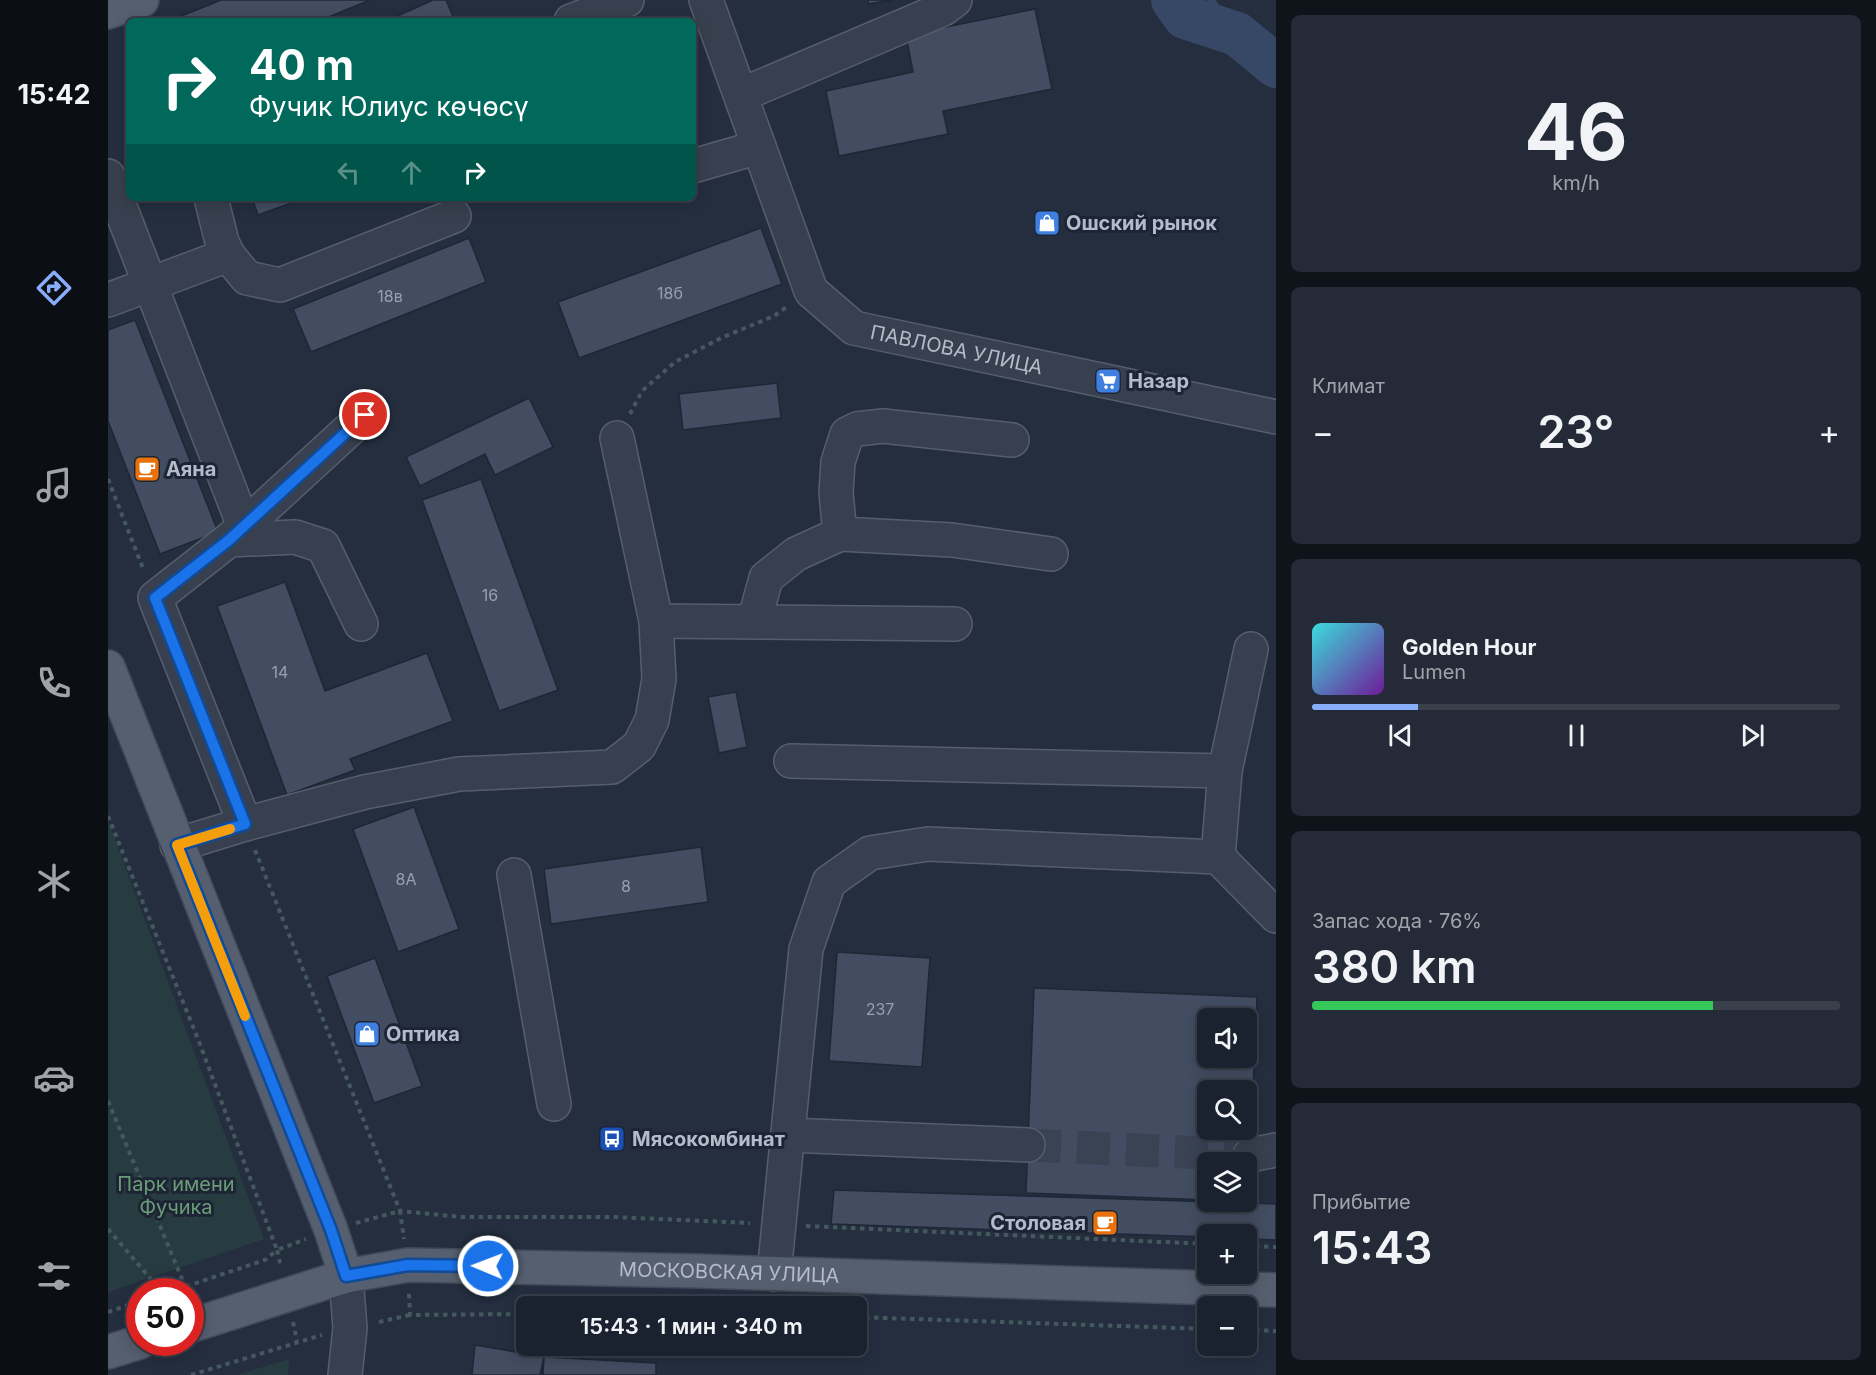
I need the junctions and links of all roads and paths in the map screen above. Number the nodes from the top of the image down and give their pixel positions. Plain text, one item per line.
1 (142, 0) edge
2 (627, 0) edge
3 (706, 0) edge
4 (955, 0) edge
5 (108, 12) edge
6 (579, 18) edge
7 (741, 95) junction
8 (759, 147) junction
9 (696, 165) edge
10 (108, 176) edge
11 (212, 201) edge
12 (454, 216) dead end
13 (228, 255) junction
14 (149, 283) junction
15 (811, 291) junction
16 (108, 300) edge
17 (365, 415) dead end
18 (1276, 417) edge
19 (617, 438) joint
20 (1012, 440) dead end
21 (108, 479) edge
22 (236, 533) junction
23 (840, 534) junction
24 (1051, 554) dead end
25 (155, 598) junction
26 (656, 621) junction
27 (754, 622) junction
28 (361, 624) dead end
29 (955, 624) dead end
30 (1251, 649) dead end
31 (108, 668) edge
32 (790, 761) dead end
33 (1225, 771) junction
34 (108, 816) edge
35 (245, 824) junction
36 (177, 845) junction
37 (1218, 857) junction
38 (514, 875) dead end
39 (1276, 916) edge
40 (108, 1101) edge
41 (554, 1104) dead end
42 (788, 1134) junction
43 (1028, 1145) tunnel mouth
44 (400, 1211) junction
45 (779, 1225) junction
46 (108, 1229) edge
47 (331, 1230) junction
48 (1197, 1244) edge
49 (1257, 1246) edge
50 (1276, 1247) edge
51 (277, 1250) junction
52 (774, 1274) junction
53 (346, 1276) junction
54 (150, 1278) edge
55 (182, 1278) edge
56 (204, 1280) edge
57 (1276, 1290) edge
58 (126, 1306) edge
59 (108, 1312) edge
60 (410, 1315) dead end
61 (867, 1317) edge
62 (204, 1322) edge
63 (350, 1328) junction
64 (1197, 1329) edge
65 (1257, 1331) edge
66 (1276, 1332) edge
67 (126, 1346) edge
68 (108, 1352) edge
69 (202, 1373) edge
70 (191, 1375) edge
71 (345, 1375) edge

1 - 5 main road
2 - 6 street
3 - 7 street, ПАВЛОВА УЛИЦА
4 - 7 street
7 - 8 street, ПАВЛОВА УЛИЦА
8 - 9 street
8 - 15 street, ПАВЛОВА УЛИЦА
10 - 14 street
11 - 13 street
12 - 13 street
13 - 14 street
14 - 16 street
14 - 22 street
15 - 18 street, ПАВЛОВА УЛИЦА
15 - 19 path
17 - 22 street
19 - 26 street
20 - 23 street
21 - 25 path
22 - 25 street
22 - 28 street
23 - 24 street
23 - 27 street
25 - 35 street
26 - 27 street
26 - 35 street
27 - 29 street
30 - 33 street
31 - 36 main road
32 - 33 street
33 - 37 street
34 - 51 path
35 - 36 street
35 - 44 path
36 - 47 main road
37 - 39 street
37 - 42 street
38 - 41 street
40 - 55 path
42 - 43 street
42 - 45 street
44 - 45 path
44 - 47 path
45 - 48 path
45 - 52 street
46 - 54 path
47 - 51 path
47 - 53 main road
49 - 50 path
51 - 56 path
52 - 53 main road, МОСКОВСКАЯ УЛИЦА
52 - 57 main road, МОСКОВСКАЯ УЛИЦА
53 - 62 main road, МОСКОВСКАЯ УЛИЦА
53 - 63 street
58 - 59 path
60 - 63 path
61 - 64 path
63 - 69 path
63 - 71 street
65 - 66 path
67 - 68 main road
69 - 70 path

